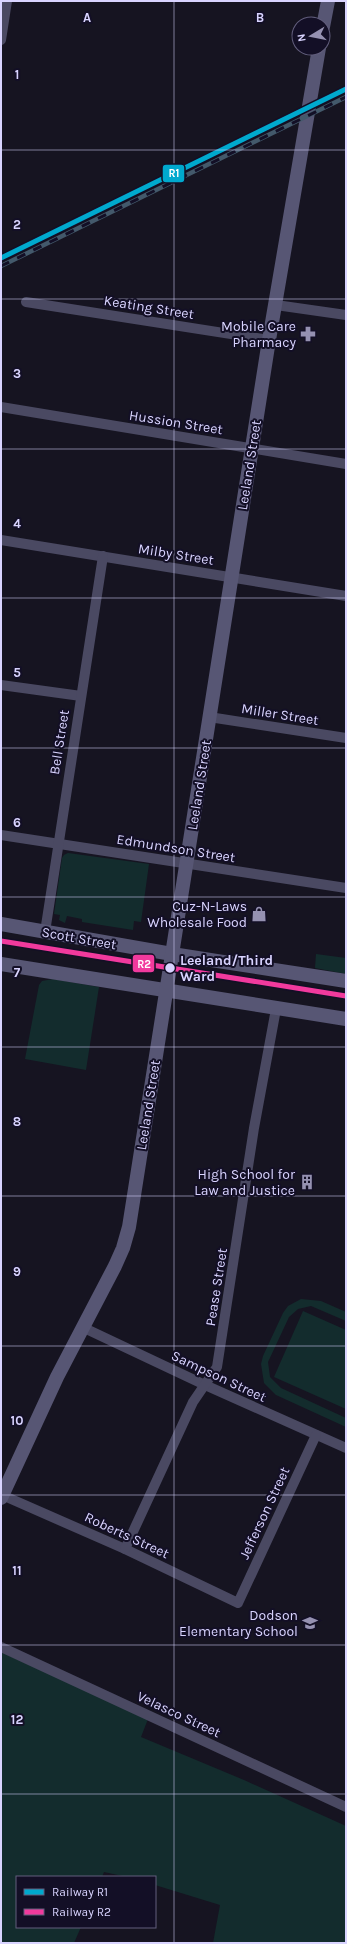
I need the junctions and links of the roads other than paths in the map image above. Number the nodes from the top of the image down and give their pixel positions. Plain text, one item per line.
1 (7, 1) edge
2 (328, 1) edge
3 (325, 16) edge
4 (1, 40) edge
5 (318, 56) edge
6 (26, 302) dead end
7 (276, 305) junction
8 (346, 315) edge
9 (269, 340) junction
10 (1, 408) edge
11 (252, 448) junction
12 (346, 464) edge
13 (1, 540) edge
14 (103, 556) junction
15 (232, 577) junction
16 (346, 596) edge
17 (1, 685) edge
18 (81, 696) junction
19 (209, 717) junction
20 (346, 738) edge
21 (1, 835) edge
22 (57, 844) junction
23 (186, 863) junction
24 (346, 888) edge
25 (1, 924) edge
26 (45, 932) junction
27 (172, 954) junction
28 (1, 964) edge
29 (346, 981) edge
30 (166, 990) junction
31 (276, 1009) junction
32 (346, 1020) edge
33 (82, 1327) junction
34 (205, 1385) junction
35 (316, 1435) junction
36 (346, 1448) edge
37 (2, 1496) edge
38 (125, 1549) junction
39 (238, 1603) joint
40 (1, 1647) edge
41 (346, 1807) edge

1 - 4 street
2 - 3 main road
5 - 7 main road, Leeland Street
6 - 9 street, Keating Street
7 - 8 street
7 - 9 main road, Leeland Street
9 - 11 main road, Leeland Street
10 - 11 street, Hussion Street
11 - 12 street, Hussion Street
11 - 15 main road, Leeland Street
13 - 14 street, Milby Street
14 - 15 street, Milby Street
14 - 18 street, Bell Street
15 - 16 street, Milby Street
15 - 19 main road, Leeland Street
17 - 18 street
18 - 22 street, Bell Street
19 - 20 street, Miller Street
19 - 23 main road, Leeland Street
21 - 22 street, Edmundson Street
22 - 23 street, Edmundson Street
22 - 26 street, Bell Street
23 - 24 street, Edmundson Street
23 - 27 main road, Leeland Street
25 - 26 main road, Scott Street
26 - 27 main road, Scott Street
27 - 29 main road, Scott Street
27 - 30 main road, Leeland Street
28 - 30 main road
30 - 31 main road
30 - 33 main road, Leeland Street
31 - 32 main road
31 - 34 street, Pease Street
33 - 34 street, Sampson Street
33 - 37 main road, Leeland Street
34 - 35 street, Sampson Street
34 - 38 street, Pease Street
35 - 36 street, Sampson Street
35 - 39 street, Jefferson Street
37 - 38 street, Roberts Street
38 - 39 street, Roberts Street
40 - 41 street, Velasco Street

